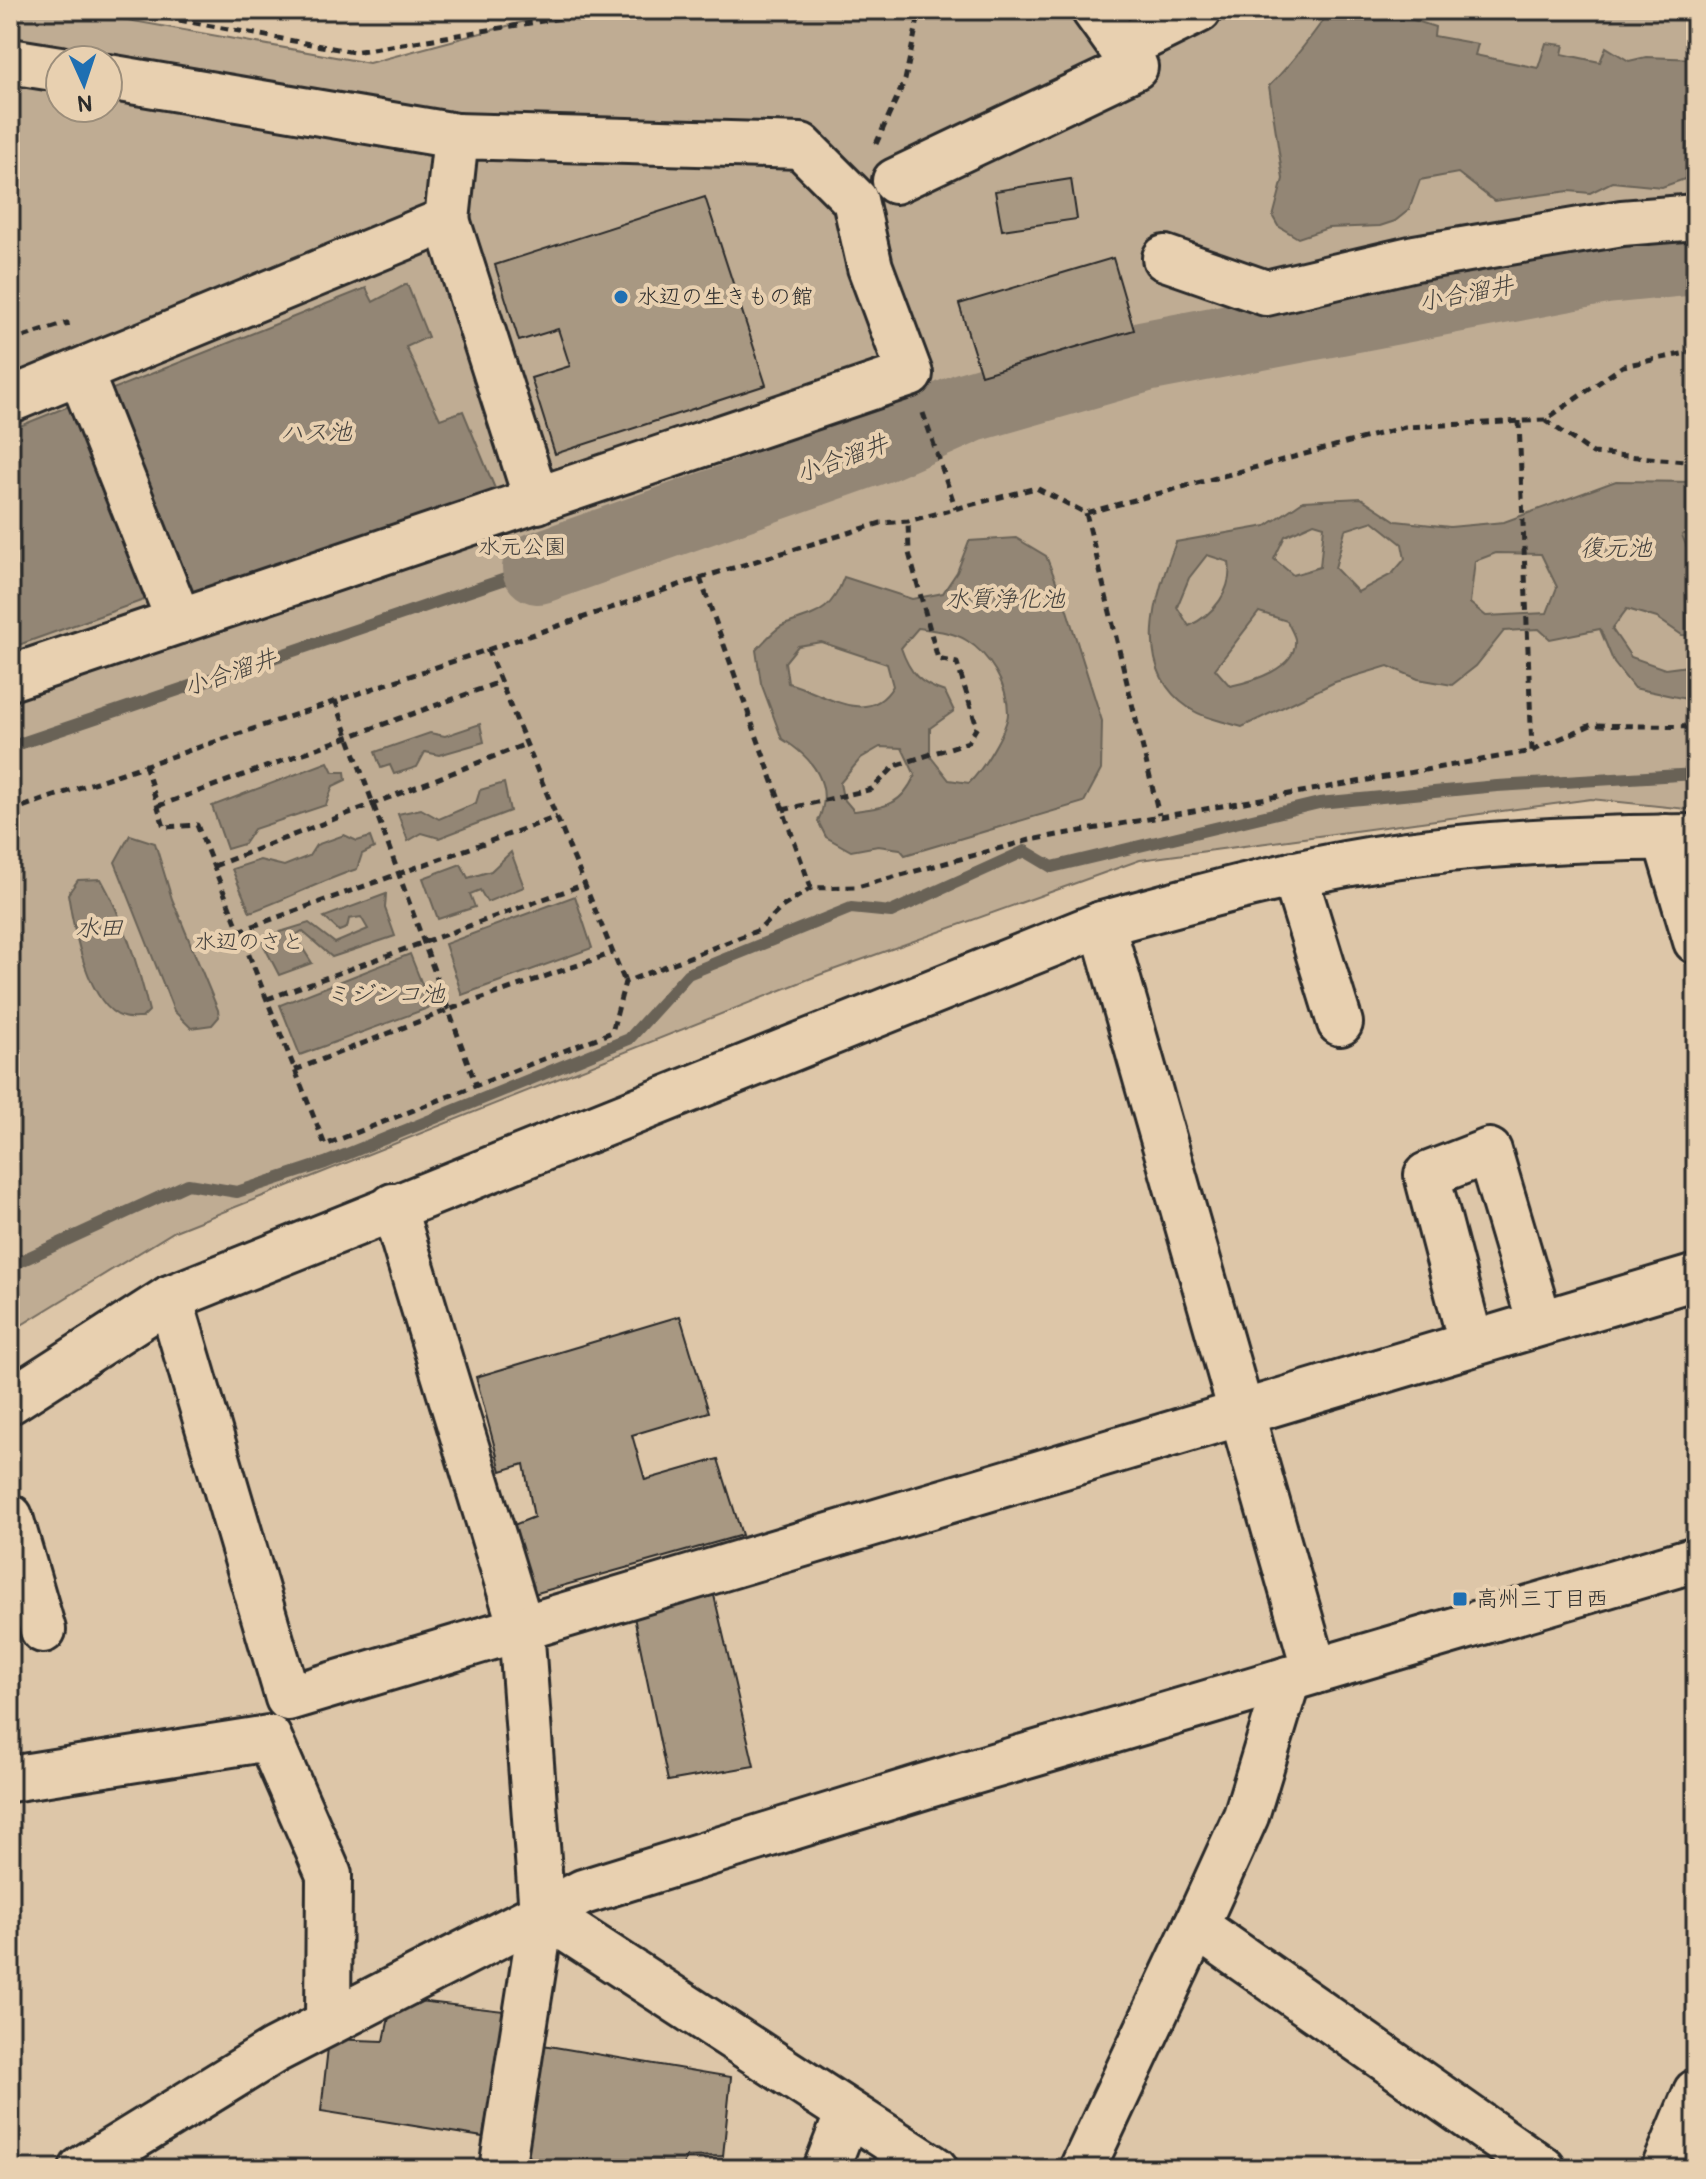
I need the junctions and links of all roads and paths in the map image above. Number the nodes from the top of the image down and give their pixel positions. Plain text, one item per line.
1 (124, 10) edge
2 (610, 10) edge
3 (920, 10) edge
4 (1094, 10) edge
5 (1199, 10) edge
6 (1122, 48) junction
7 (10, 61) edge
8 (44, 66) edge
9 (124, 80) edge
10 (456, 136) junction
11 (895, 181) dead end
12 (855, 200) junction
13 (1696, 217) edge
14 (447, 220) junction
15 (1165, 258) dead end
16 (67, 323) dead end
17 (10, 341) edge
18 (1696, 351) edge
19 (80, 372) junction
20 (10, 400) edge
21 (921, 408) dead end
22 (1545, 420) junction
23 (1519, 421) junction
24 (1696, 462) edge
25 (537, 501) junction
26 (956, 509) junction
27 (1086, 513) junction
28 (908, 521) junction
29 (700, 578) junction
30 (179, 621) junction
31 (487, 649) junction
32 (10, 678) edge
33 (500, 682) junction
34 (335, 700) junction
35 (1696, 727) edge
36 (348, 738) junction
37 (526, 744) junction
38 (1532, 751) junction
39 (145, 764) junction
40 (373, 805) junction
41 (158, 806) junction
42 (783, 810) junction
43 (10, 811) edge
44 (1159, 815) junction
45 (557, 817) junction
46 (1681, 837) edge
47 (214, 866) junction
48 (399, 874) junction
49 (1294, 874) junction
50 (585, 884) junction
51 (811, 888) junction
52 (1102, 924) junction
53 (239, 931) junction
54 (1696, 941) edge
55 (423, 943) junction
56 (614, 953) junction
57 (625, 982) junction
58 (267, 999) junction
59 (448, 1010) junction
60 (1340, 1023) dead end
61 (295, 1070) junction
62 (476, 1085) junction
63 (393, 1206) junction
64 (1696, 1277) edge
65 (170, 1298) junction
66 (1540, 1323) junction
67 (1471, 1343) junction
68 (10, 1401) edge
69 (1243, 1411) junction
70 (10, 1517) edge
71 (1696, 1559) edge
72 (521, 1627) junction
73 (43, 1630) dead end
74 (1302, 1675) junction
75 (10, 1779) edge
76 (542, 1913) junction
77 (1196, 1926) junction
78 (328, 2021) junction
79 (1696, 2092) edge
80 (847, 2115) junction
81 (82, 2169) edge
82 (502, 2169) edge
83 (826, 2169) edge
84 (935, 2169) edge
85 (1082, 2169) edge
86 (1543, 2169) edge
87 (1664, 2169) edge

1 - 2 path
3 - 12 path
4 - 6 street
5 - 6 street
6 - 11 street
7 - 8 street
9 - 10 street
10 - 12 street
10 - 14 street
12 - 25 street
13 - 15 street
14 - 19 street
14 - 25 street
16 - 17 path
18 - 22 path
19 - 20 street
19 - 30 street
21 - 26 path
22 - 23 path
22 - 24 path
23 - 27 path
23 - 38 path
25 - 30 street
26 - 27 path
26 - 28 path
27 - 44 path
28 - 29 path
28 - 42 path
29 - 31 path
29 - 42 path
30 - 32 street
31 - 33 path
31 - 34 path
33 - 36 path
33 - 37 path
34 - 36 path
34 - 39 path
35 - 38 path
36 - 40 path
36 - 41 path
37 - 40 path
37 - 45 path
38 - 44 path
39 - 41 path
39 - 43 path
40 - 47 path
40 - 48 path
41 - 47 path
42 - 51 path
44 - 51 path
45 - 48 path
45 - 50 path
46 - 49 street
46 - 54 street
47 - 53 path
48 - 53 path
48 - 55 path
49 - 52 street
49 - 60 street
50 - 55 path
50 - 56 path
51 - 57 path
52 - 63 street
52 - 69 street
53 - 58 path
55 - 58 path
55 - 59 path
56 - 57 path
56 - 59 path
57 - 62 path
58 - 61 path
59 - 61 path
59 - 62 path
61 - 62 path
63 - 65 street
63 - 72 street
64 - 66 street
65 - 68 street
65 - 72 street
66 - 67 street
66 - 67 street
67 - 69 street
69 - 72 street
69 - 74 street
70 - 73 street
71 - 74 street
72 - 76 street
74 - 76 street
74 - 77 street
75 - 78 street
76 - 78 street
76 - 80 street
76 - 82 street
77 - 85 street
77 - 86 street
78 - 81 street
79 - 87 street
80 - 83 street
80 - 84 street

